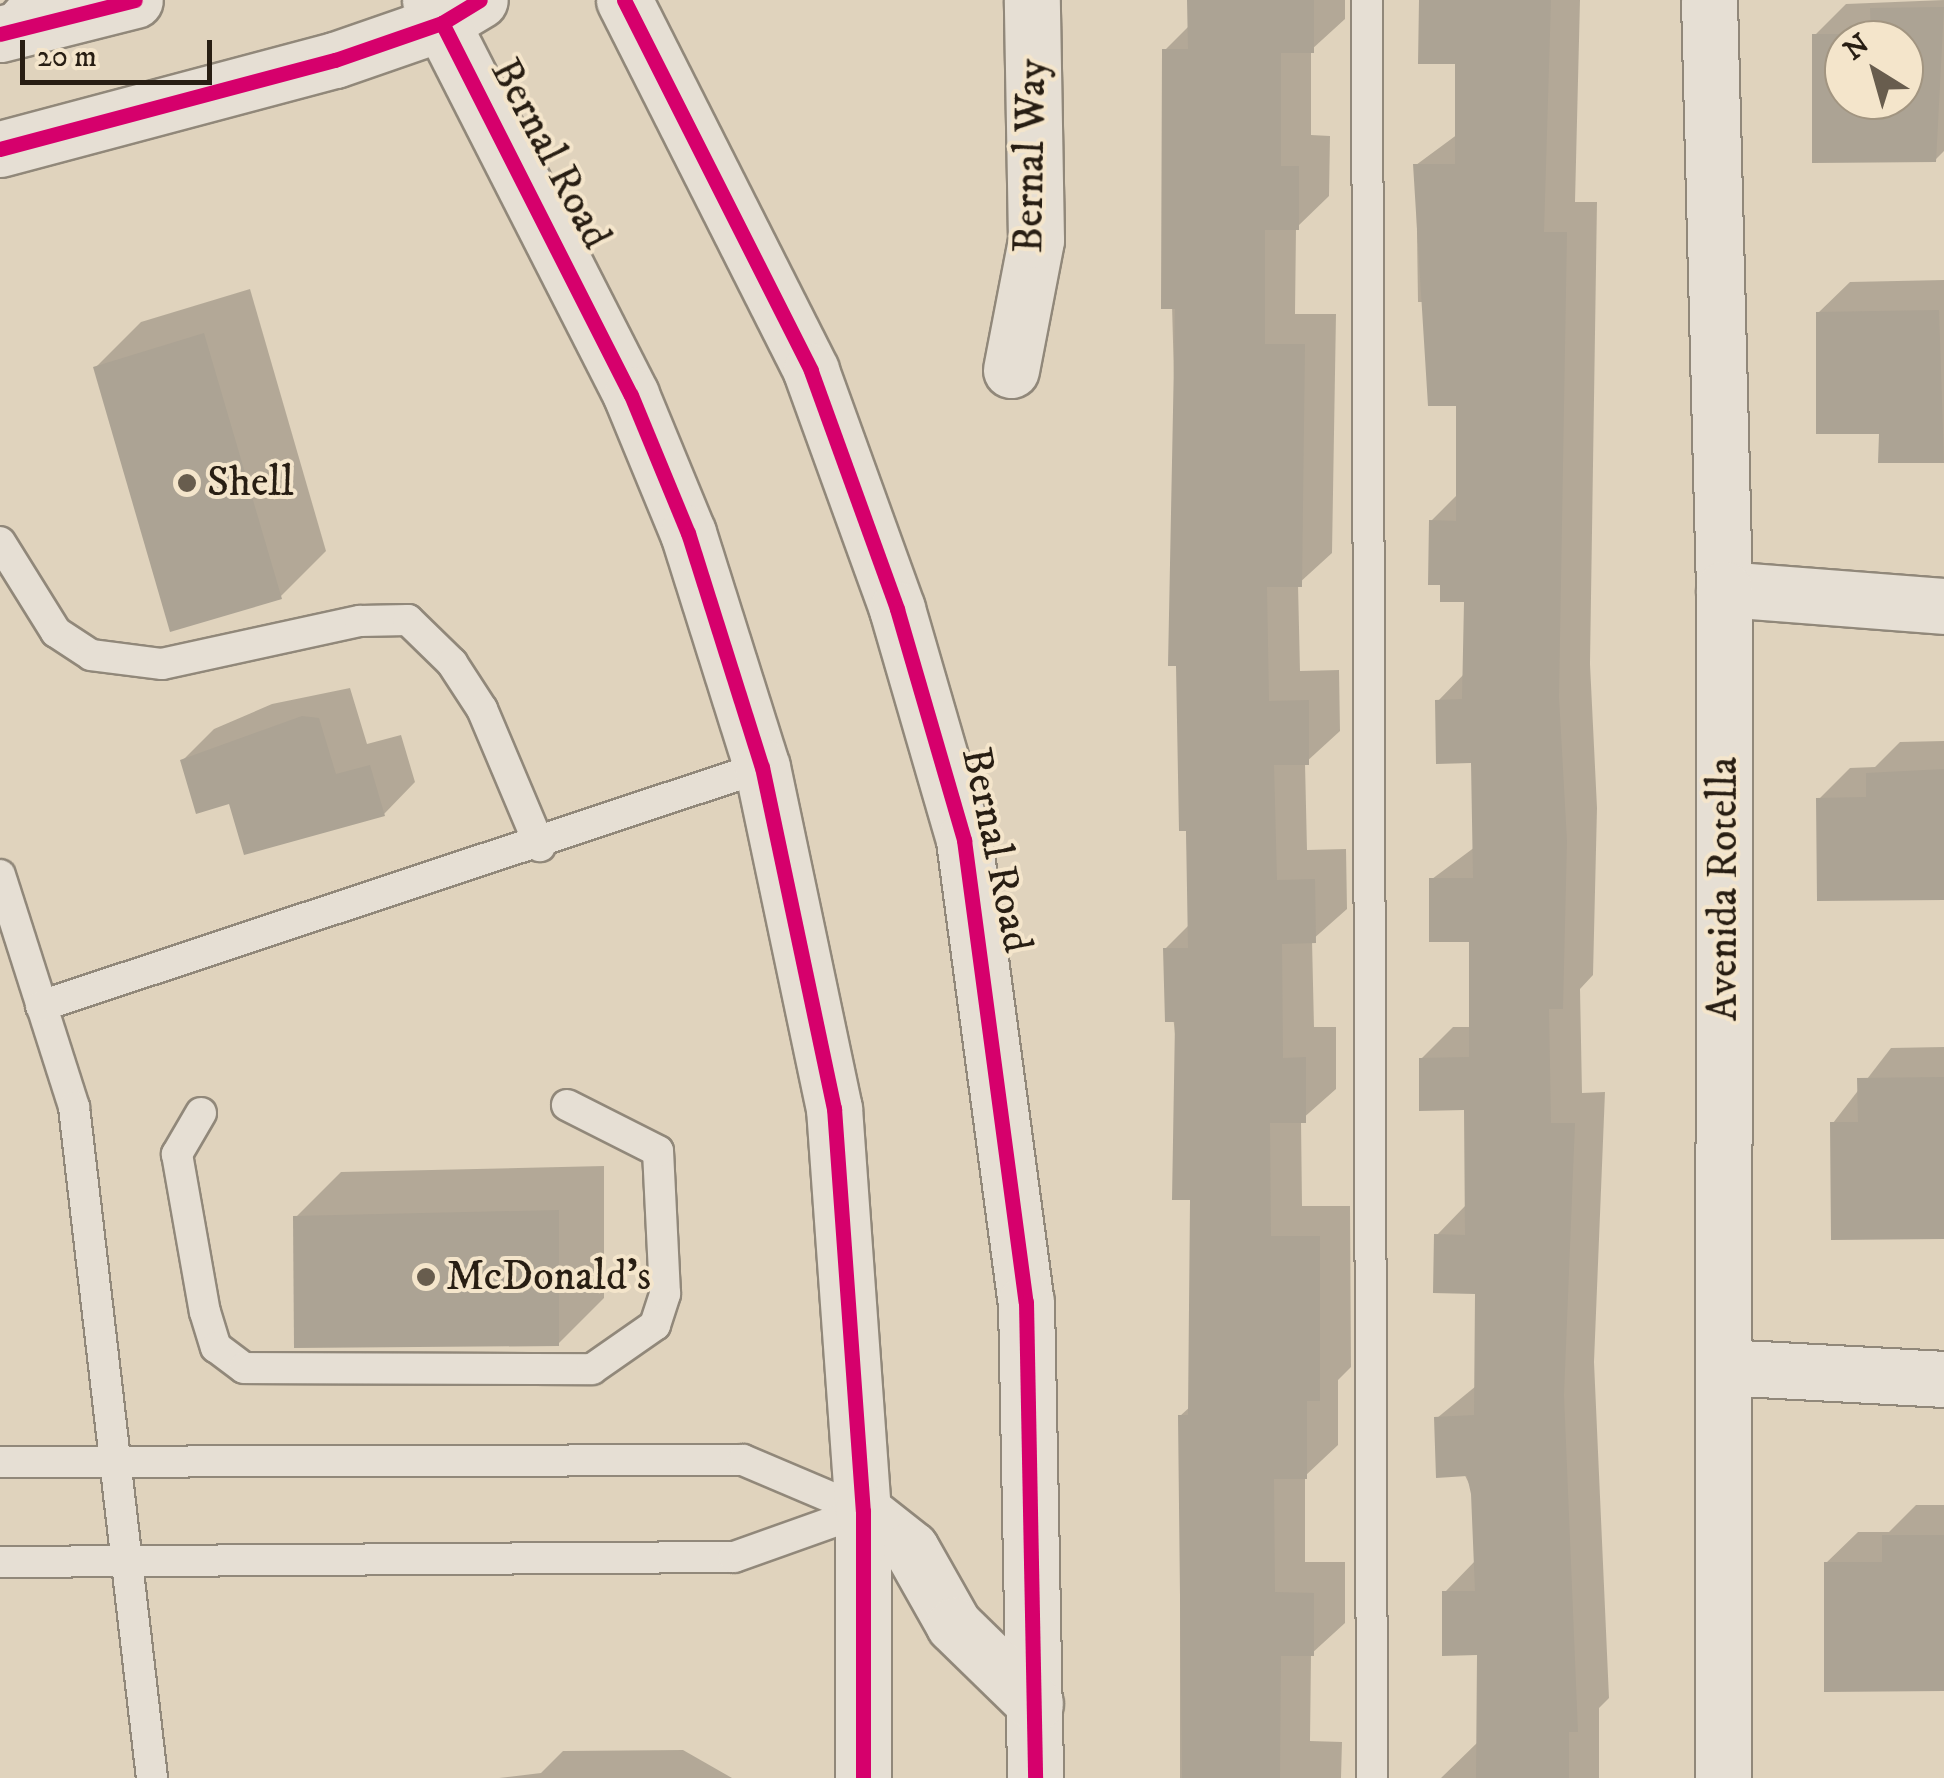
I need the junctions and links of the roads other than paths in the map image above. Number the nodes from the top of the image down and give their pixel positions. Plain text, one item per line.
1 (135, 0) edge
2 (624, 0) edge
3 (1032, 0) edge
4 (1367, 0) edge
5 (1710, 0) edge
6 (451, 8) edge
7 (21, 21) edge
8 (0, 149) edge
9 (1011, 370) dead end
10 (0, 542) edge
11 (1724, 589) junction
12 (1944, 606) edge
13 (762, 767) junction
14 (540, 846) junction
15 (0, 875) edge
16 (41, 1006) junction
17 (567, 1105) dead end
18 (201, 1114) dead end
19 (1723, 1367) junction
20 (1944, 1379) edge
21 (0, 1462) edge
22 (118, 1462) junction
23 (862, 1511) junction
24 (0, 1562) edge
25 (125, 1562) junction
26 (1035, 1704) junction
27 (152, 1778) edge
28 (863, 1778) edge
29 (1035, 1778) edge
30 (1372, 1778) edge
31 (1723, 1778) edge

1 - 7 main road
2 - 26 main road, Bernal Road
3 - 9 main road, Bernal Way
4 - 30 lane
5 - 11 main road, Avenida Rotella
6 - 8 main road
6 - 13 main road, Bernal Road
10 - 14 lane
11 - 12 main road
11 - 19 main road, Avenida Rotella
13 - 14 lane
13 - 23 main road, Bernal Road
14 - 16 lane
15 - 16 lane
16 - 22 lane
17 - 18 lane
19 - 20 main road
19 - 31 main road, Avenida Rotella
21 - 22 lane
22 - 23 lane
22 - 25 lane
23 - 25 lane
23 - 26 main road
23 - 28 main road, Bernal Road
24 - 25 lane
25 - 27 lane
26 - 29 main road, Bernal Road

